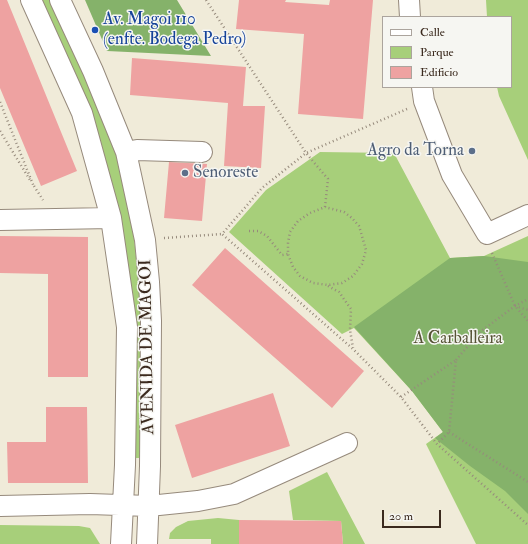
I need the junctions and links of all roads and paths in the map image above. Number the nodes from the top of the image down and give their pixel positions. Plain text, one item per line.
1 (31, 0) edge
2 (60, 0) edge
3 (206, 0) edge
4 (409, 0) edge
5 (410, 16) edge
6 (422, 88) edge
7 (0, 102) edge
8 (409, 108) dead end
9 (0, 131) edge
10 (126, 152) junction
11 (202, 152) dead end
12 (306, 153) junction
13 (34, 187) junction
14 (47, 207) dead end
15 (325, 207) junction
16 (528, 216) edge
17 (111, 218) junction
18 (0, 220) edge
19 (249, 231) dead end
20 (222, 234) junction
21 (156, 239) dead end
22 (489, 247) dead end
23 (288, 254) junction
24 (328, 285) junction
25 (528, 299) edge
26 (515, 306) junction
27 (528, 310) edge
28 (528, 321) edge
29 (353, 349) junction
30 (456, 360) junction
31 (401, 397) junction
32 (449, 432) junction
33 (347, 443) dead end
34 (437, 444) junction
35 (528, 482) edge
36 (123, 505) junction
37 (0, 506) edge
38 (149, 506) junction
39 (528, 525) edge
40 (122, 544) edge
41 (147, 544) edge

1 - 17 street, AVENIDA DE MAGOI
2 - 10 street, AVENIDA DE MAGOI
3 - 12 path
4 - 5 street
6 - 16 street
7 - 13 path
8 - 12 path
9 - 13 path
10 - 11 street
10 - 38 street, AVENIDA DE MAGOI
12 - 15 path
12 - 20 path
13 - 14 path
15 - 23 path
15 - 24 path
17 - 18 street
17 - 36 street, AVENIDA DE MAGOI
19 - 23 path
20 - 21 path
20 - 29 path
22 - 26 path
23 - 24 path
24 - 29 path
25 - 26 path
26 - 27 path
26 - 28 path
26 - 30 path
29 - 31 path
30 - 31 path
30 - 32 path
31 - 34 path
32 - 34 path
32 - 35 path
33 - 38 street
34 - 39 path
36 - 37 street
36 - 38 street
36 - 40 street, AVENIDA DE MAGOI
38 - 41 street, AVENIDA DE MAGOI

